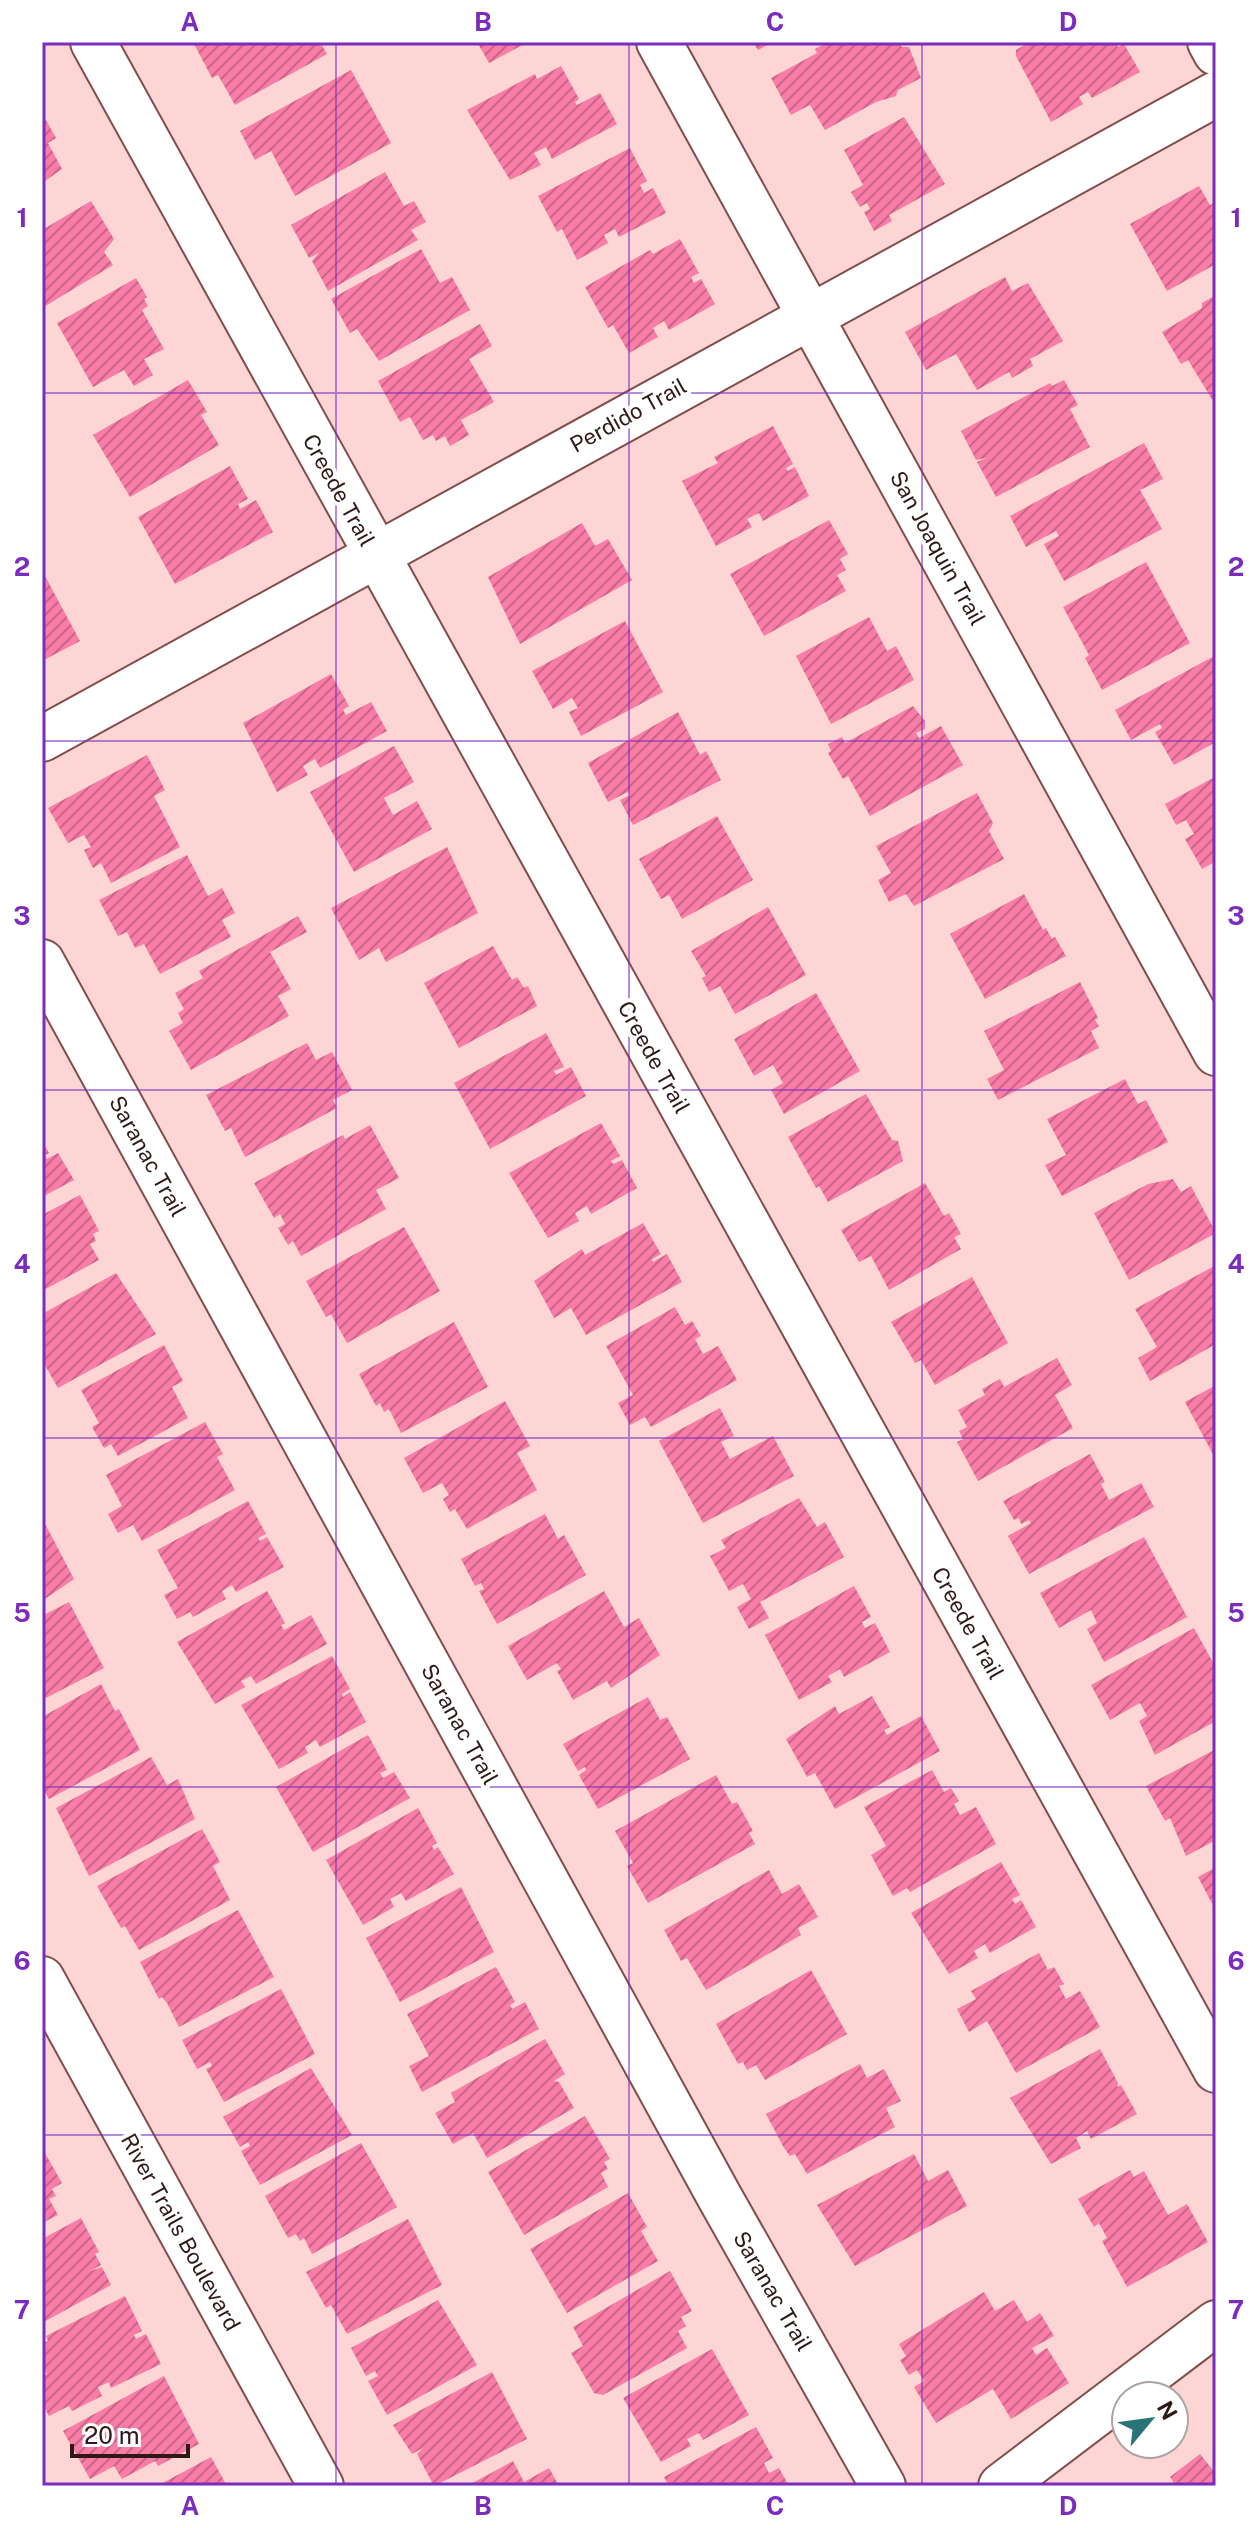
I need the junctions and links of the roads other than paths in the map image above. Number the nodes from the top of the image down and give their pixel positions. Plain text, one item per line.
1 (93, 42) edge
2 (659, 42) edge
3 (1210, 42) edge
4 (1216, 53) edge
5 (1216, 94) edge
6 (809, 315) junction
7 (375, 554) junction
8 (42, 739) edge
9 (42, 962) edge
10 (1216, 1053) edge
11 (42, 1979) edge
12 (1216, 2070) edge
13 (1216, 2323) edge
14 (882, 2484) edge
15 (321, 2486) edge
16 (1001, 2486) edge

1 - 7 street, Creede Trail
2 - 6 street, San Joaquin Trail
3 - 4 street
5 - 6 street, Perdido Trail
6 - 7 street, Perdido Trail
6 - 10 street, San Joaquin Trail
7 - 8 street, Perdido Trail
7 - 12 street, Creede Trail
9 - 14 street, Saranac Trail
11 - 15 street, River Trails Boulevard
13 - 16 street

